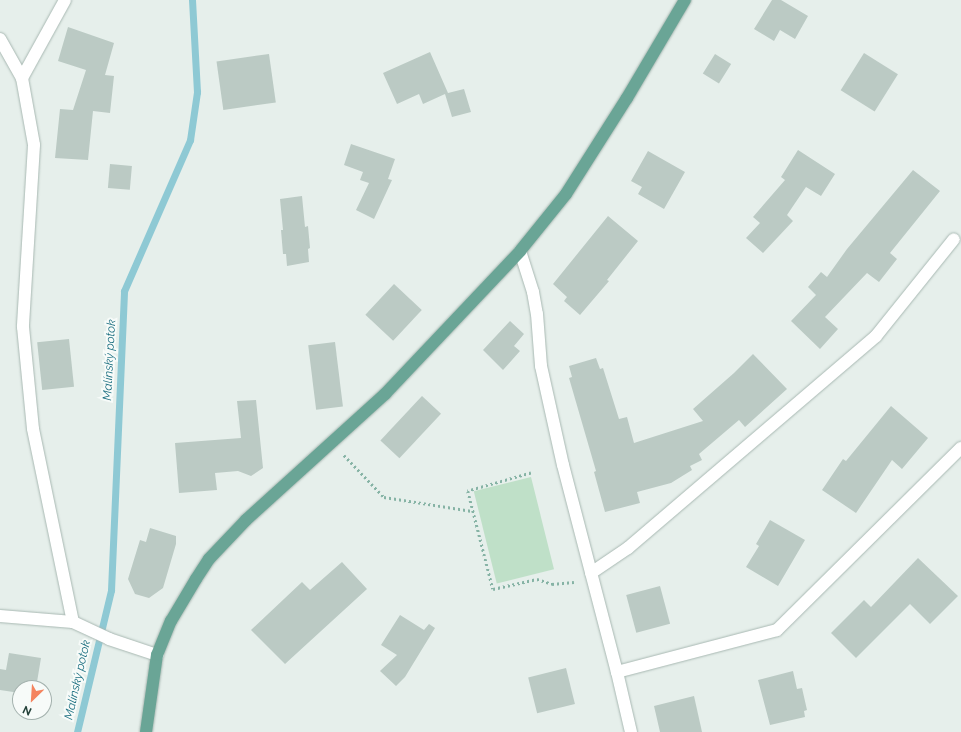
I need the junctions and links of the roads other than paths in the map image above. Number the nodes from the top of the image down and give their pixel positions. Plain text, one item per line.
1 (65, 0) edge
2 (685, 0) edge
3 (0, 39) edge
4 (22, 78) junction
5 (954, 239) dead end
6 (520, 251) junction
7 (961, 448) edge
8 (592, 575) junction
9 (0, 616) edge
10 (73, 622) junction
11 (157, 655) junction
12 (617, 672) junction
13 (146, 732) edge
14 (631, 732) edge

1 - 4 street
2 - 6 main road
3 - 4 street
4 - 10 street
5 - 8 street
6 - 8 street
6 - 11 main road
7 - 12 street
8 - 12 street
9 - 10 street
10 - 11 street
11 - 13 main road
12 - 14 street

